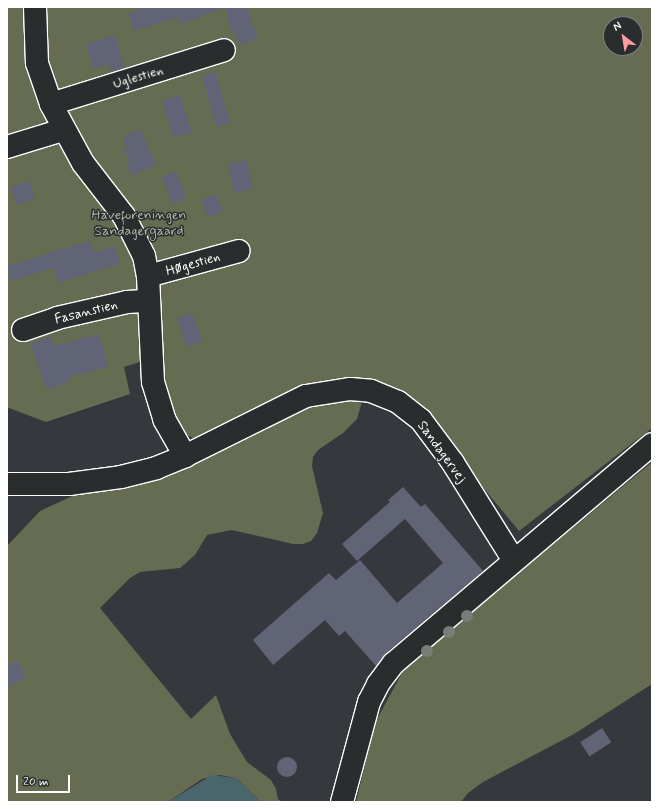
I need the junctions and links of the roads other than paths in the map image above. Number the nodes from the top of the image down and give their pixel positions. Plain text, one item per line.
1 (35, 7) edge
2 (224, 50) dead end
3 (51, 104) junction
4 (63, 130) junction
5 (7, 147) edge
6 (239, 251) dead end
7 (148, 276) junction
8 (149, 301) junction
9 (23, 330) dead end
10 (652, 444) edge
11 (185, 456) junction
12 (7, 484) edge
13 (513, 560) junction
14 (342, 802) edge

1 - 3 street
2 - 3 street, Uglestien
3 - 4 street
4 - 5 street
4 - 7 street
6 - 7 street, Høgestien
7 - 8 street
8 - 9 street, Fasanstien
8 - 11 street
10 - 13 street
11 - 12 street, Sandagervej
11 - 13 street, Sandagervej
13 - 14 street

